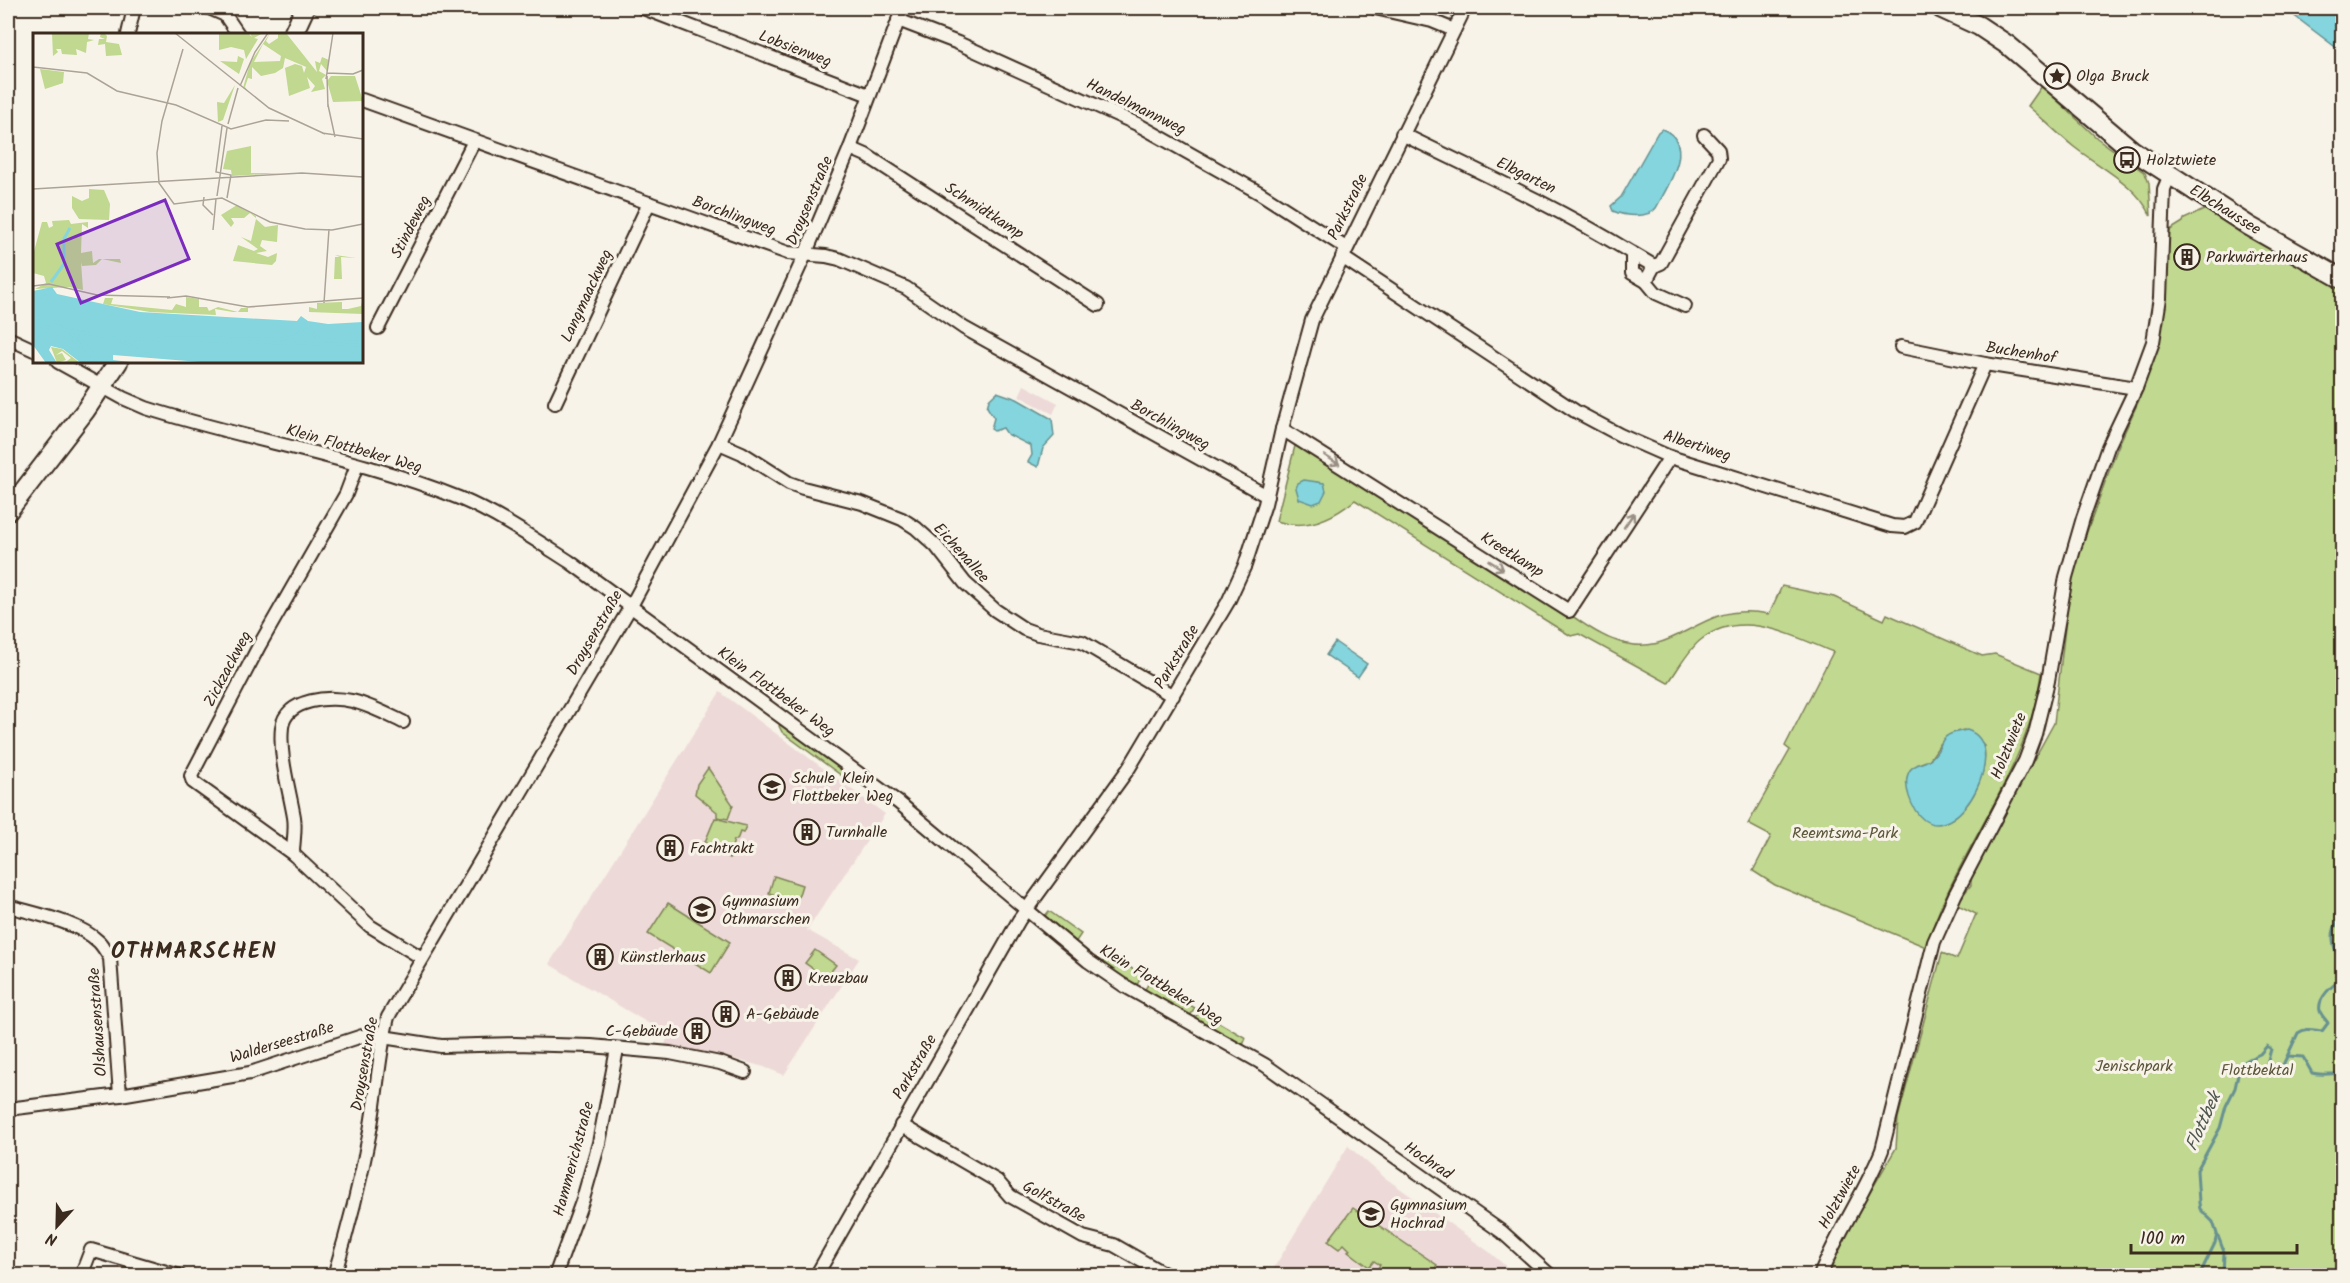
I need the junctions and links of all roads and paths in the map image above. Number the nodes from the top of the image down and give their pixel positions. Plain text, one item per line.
1 (134, 8) edge
2 (210, 8) edge
3 (305, 8) edge
4 (643, 8) edge
5 (1376, 8) edge
6 (1466, 8) edge
7 (1940, 8) edge
8 (901, 14) edge
9 (1454, 30) junction
10 (128, 33) edge
11 (237, 33) edge
12 (293, 33) edge
13 (869, 96) junction
14 (363, 100) edge
15 (1402, 134) junction
16 (1704, 135) dead end
17 (474, 141) junction
18 (850, 148) junction
19 (2170, 175) junction
20 (649, 203) junction
21 (1344, 252) junction
22 (1632, 253) junction
23 (805, 255) junction
24 (1654, 266) junction
25 (2343, 279) edge
26 (1646, 281) junction
27 (1098, 305) dead end
28 (1685, 306) dead end
29 (378, 328) dead end
30 (8, 338) edge
31 (1901, 347) dead end
32 (33, 350) edge
33 (60, 363) edge
34 (117, 363) edge
35 (1985, 364) junction
36 (102, 386) junction
37 (2136, 388) junction
38 (555, 403) dead end
39 (1282, 429) junction
40 (719, 443) junction
41 (1670, 457) junction
42 (357, 465) junction
43 (1267, 496) junction
44 (8, 510) edge
45 (631, 606) junction
46 (1173, 696) junction
47 (403, 722) dead end
48 (293, 854) junction
49 (8, 906) edge
50 (1026, 910) junction
51 (422, 958) junction
52 (383, 1036) junction
53 (617, 1049) junction
54 (744, 1072) dead end
55 (120, 1095) junction
56 (8, 1109) edge
57 (901, 1125) junction
58 (1371, 1141) joint
59 (81, 1275) edge
60 (180, 1275) edge
61 (334, 1275) edge
62 (555, 1275) edge
63 (816, 1275) edge
64 (1168, 1275) edge
65 (1551, 1275) edge
66 (1820, 1275) edge

1 - 10 street
2 - 11 street
3 - 12 main road
4 - 13 street, Lobsienweg
5 - 9 street
6 - 9 street, Parkstraße
7 - 19 main road, Elbchaussee
8 - 13 street, Droysenstraße
8 - 21 street, Handelmannweg
9 - 15 street, Parkstraße
13 - 18 street, Droysenstraße
14 - 17 street, Borchlingweg
15 - 21 street, Parkstraße
15 - 22 street, Elbgarten
16 - 24 street
17 - 20 street, Borchlingweg
17 - 29 street, Stindeweg
18 - 23 street, Droysenstraße
18 - 27 street, Schmidtkamp
19 - 25 main road, Elbchaussee
19 - 37 street, Holztwiete
20 - 23 street, Borchlingweg
20 - 38 street, Langmaackweg
21 - 39 street, Parkstraße
21 - 41 street, Albertiweg
22 - 24 street, Elbgarten
22 - 26 street
23 - 40 street, Droysenstraße
23 - 43 street, Borchlingweg
24 - 26 street
26 - 28 street
30 - 32 street
31 - 35 street, Buchenhof
33 - 36 street, Klein Flottbeker Weg
34 - 36 main road
35 - 37 street, Buchenhof
35 - 41 street, Albertiweg
36 - 42 street, Klein Flottbeker Weg
36 - 44 main road
37 - 66 street, Holztwiete
39 -> 41 street, Kreetkamp
39 - 43 street, Parkstraße
40 - 45 street, Droysenstraße
40 - 46 street, Eichenallee
42 - 45 street, Klein Flottbeker Weg
42 - 48 street, Zickzackweg
43 - 46 street, Parkstraße
45 - 50 street, Klein Flottbeker Weg
45 - 51 street, Droysenstraße
46 - 50 street, Parkstraße
47 - 48 street
48 - 51 street, Zickzackweg
49 - 55 street, Olshausenstraße
50 - 57 street, Parkstraße
50 - 58 street, Klein Flottbeker Weg
51 - 52 street, Droysenstraße
52 - 53 street, Walderseestraße
52 - 55 street, Walderseestraße
52 - 61 street, Droysenstraße
53 - 54 street, Walderseestraße
53 - 62 street, Hammerichstraße
55 - 56 street, Walderseestraße
57 - 63 street, Parkstraße
57 - 64 street, Golfstraße
58 - 65 street, Hochrad
59 - 60 street

